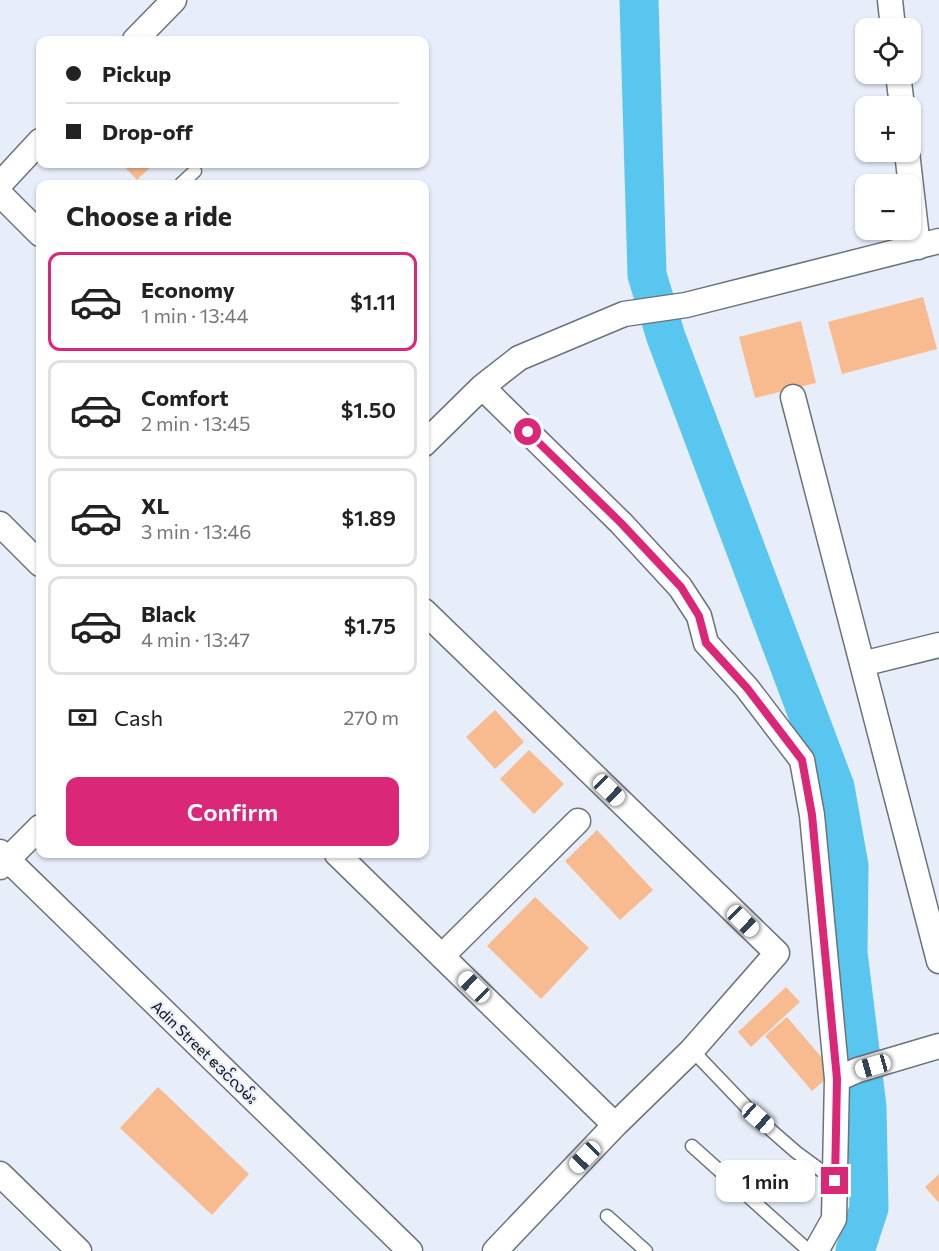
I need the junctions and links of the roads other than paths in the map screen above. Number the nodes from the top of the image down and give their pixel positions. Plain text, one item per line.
1 (174, 0) edge
2 (890, 0) edge
3 (892, 18) edge
4 (139, 36) edge
5 (36, 145) edge
6 (909, 162) edge
7 (195, 171) dead end
8 (185, 180) edge
9 (0, 184) edge
10 (0, 195) edge
11 (36, 230) edge
12 (928, 244) edge
13 (482, 387) junction
14 (793, 397) dead end
15 (429, 439) edge
16 (0, 524) edge
17 (36, 560) edge
18 (429, 616) edge
19 (939, 645) edge
20 (862, 664) junction
21 (578, 821) dead end
22 (36, 830) edge
23 (341, 858) edge
24 (2, 860) edge
25 (442, 956) junction
26 (939, 961) edge
27 (939, 1046) edge
28 (692, 1050) junction
29 (847, 1075) junction
30 (615, 1125) junction
31 (692, 1146) dead end
32 (835, 1181) junction
33 (4, 1186) edge
34 (607, 1216) dead end
35 (79, 1251) edge
36 (410, 1251) edge
37 (495, 1251) edge
38 (646, 1251) edge
39 (809, 1251) edge
40 (816, 1251) edge

1 - 4 street
2 - 3 street
5 - 9 street
6 - 12 street
7 - 8 lane
10 - 11 street
12 - 13 street
13 - 15 street
13 - 29 street
14 - 20 street
16 - 17 street
18 - 28 street
19 - 20 street
20 - 26 street
21 - 25 street
22 - 24 street
23 - 25 street
24 - 36 street, Adin Street ဧဒင်လမ်း
25 - 30 street
27 - 29 street
28 - 30 street
28 - 32 lane
29 - 32 street
30 - 37 street
31 - 39 lane
32 - 40 street
33 - 35 street
34 - 38 lane

